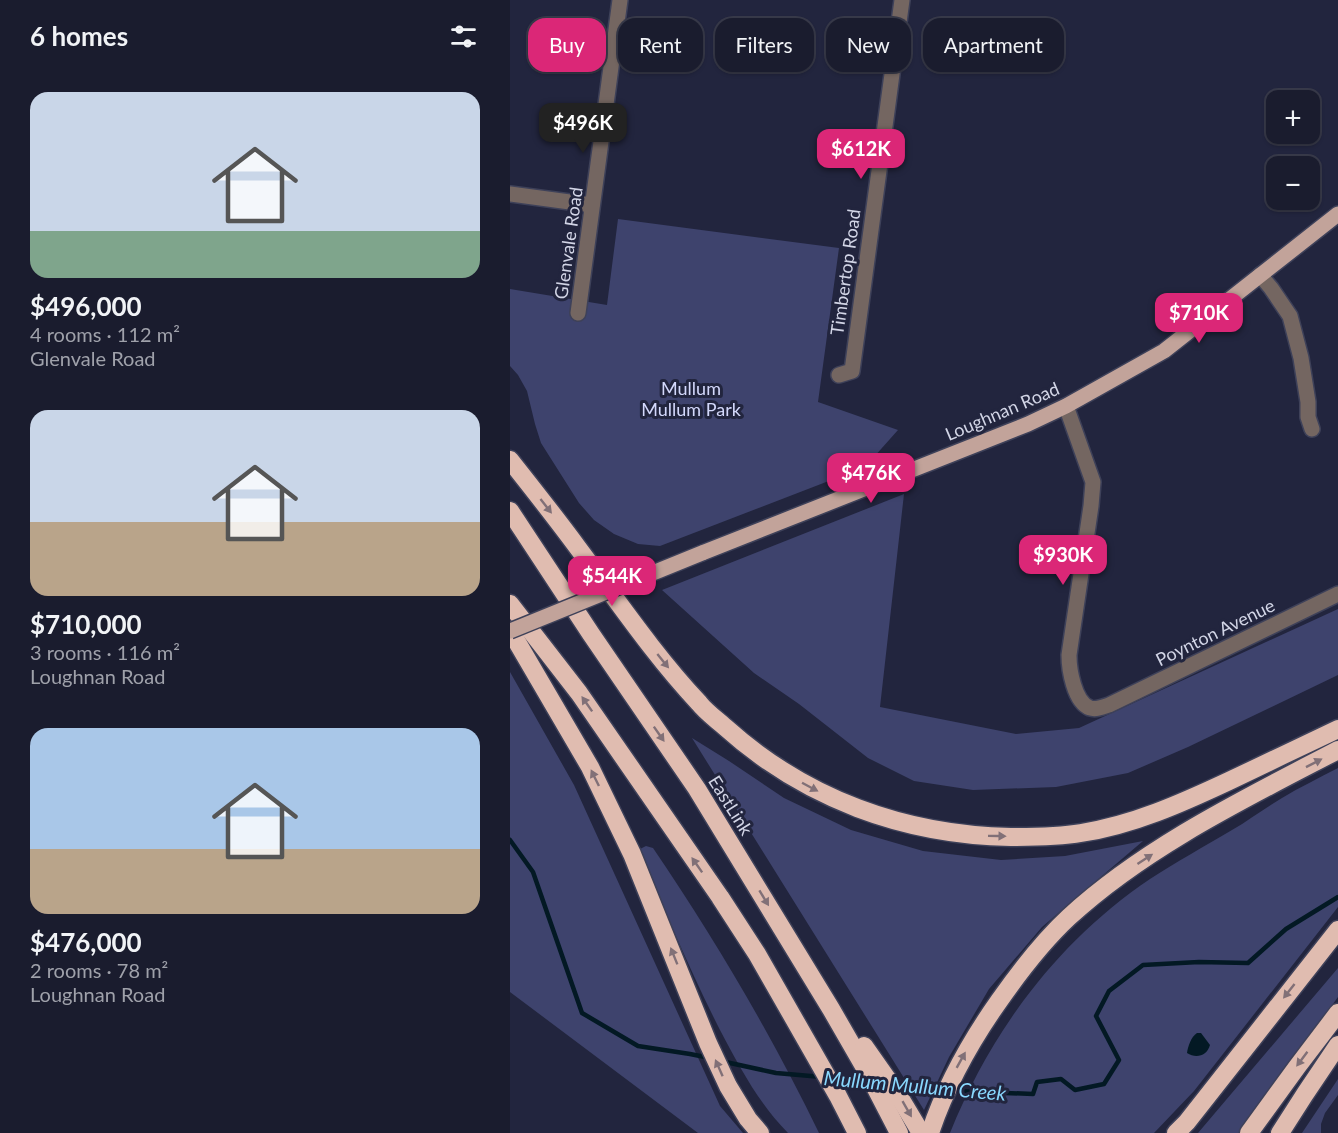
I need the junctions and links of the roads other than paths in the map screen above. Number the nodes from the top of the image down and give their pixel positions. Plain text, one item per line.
1 (620, 0) edge
2 (902, 0) edge
3 (510, 194) edge
4 (592, 205) junction
5 (1338, 213) edge
6 (1260, 275) junction
7 (578, 313) dead end
8 (852, 375) dead end
9 (1066, 406) junction
10 (1312, 429) dead end
11 (510, 459) edge
12 (510, 511) edge
13 (1338, 594) edge
14 (510, 604) edge
15 (510, 630) edge
16 (1338, 729) edge
17 (1338, 750) edge
18 (1338, 930) edge
19 (834, 1009) junction
20 (1338, 1013) edge
21 (1338, 1045) edge
22 (760, 1133) edge
23 (857, 1133) edge
24 (898, 1133) edge
25 (921, 1133) edge
26 (930, 1133) edge
27 (1176, 1133) edge
28 (1249, 1133) edge
29 (1280, 1133) edge

1 - 4 street, Glenvale Road
2 - 8 street, Timbertop Road
3 - 4 street
4 - 7 street, Glenvale Road
5 - 6 main road, Loughnan Road
6 - 9 main road, Loughnan Road
6 - 10 street
9 - 13 street, Poynton Avenue
9 - 15 main road, Loughnan Road, bridge
11 -> 16 highway
12 -> 19 highway, EastLink
23 -> 14 highway
22 -> 15 highway
26 -> 17 highway
18 -> 27 highway
19 - 24 highway
19 -> 25 highway
20 -> 28 highway
21 - 29 highway

